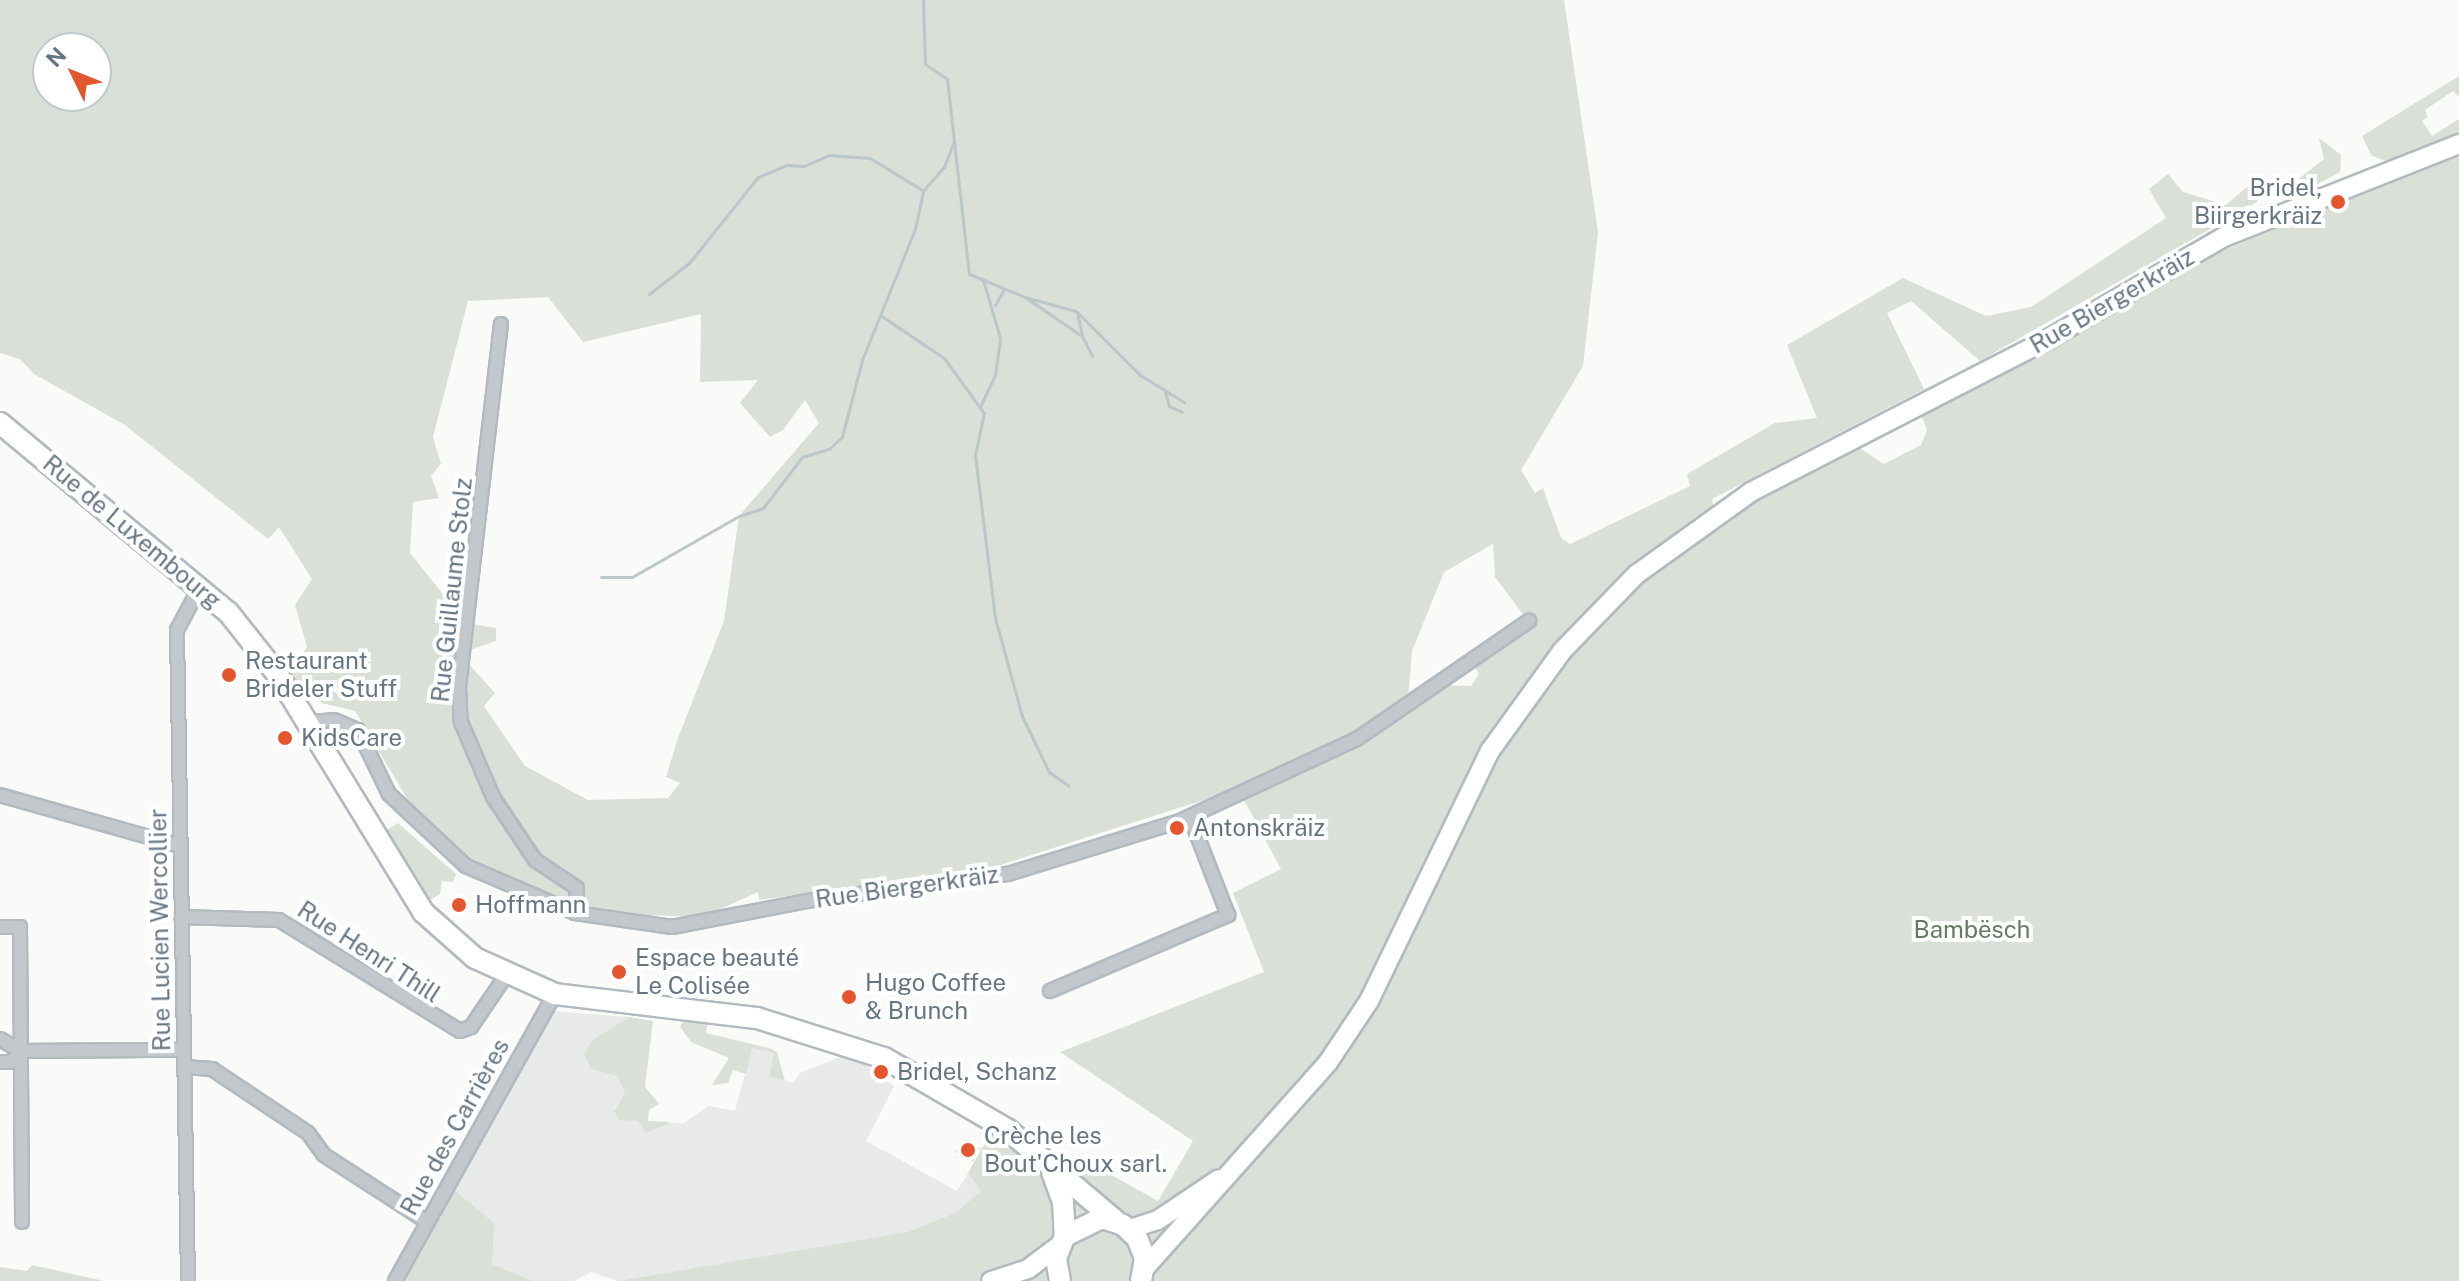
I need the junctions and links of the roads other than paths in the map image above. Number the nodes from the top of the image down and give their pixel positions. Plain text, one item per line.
1 (2459, 131) edge
2 (2459, 144) edge
3 (2366, 178) junction
4 (501, 324) dead end
5 (0, 423) edge
6 (201, 585) junction
7 (1529, 621) dead end
8 (308, 722) junction
9 (0, 795) edge
10 (1190, 817) junction
11 (180, 846) junction
12 (575, 913) junction
13 (181, 917) junction
14 (0, 927) edge
15 (505, 977) junction
16 (1050, 991) dead end
17 (555, 994) junction
18 (0, 1039) edge
19 (184, 1050) junction
20 (21, 1051) junction
21 (0, 1062) edge
22 (184, 1067) junction
23 (1238, 1166) junction
24 (1051, 1168) junction
25 (426, 1221) junction
26 (22, 1222) dead end
27 (1123, 1225) junction
28 (1062, 1241) junction
29 (1143, 1275) edge
30 (188, 1281) edge
31 (395, 1281) edge
32 (991, 1281) edge
33 (1060, 1281) edge

1 - 3 main road, Rue Biergerkräiz
2 - 3 main road, Rue Biergerkräiz
3 - 23 main road, Rue Biergerkräiz
4 - 12 street, Rue Guillaume Stolz
5 - 6 main road, Rue de Luxembourg
6 - 8 main road, Rue de Luxembourg
6 - 11 street, Rue Lucien Wercollier
7 - 10 street, Rue Biergerkräiz
8 - 12 street, Rue Biergerkräiz
8 - 15 main road, Rue de Luxembourg
9 - 11 street
10 - 12 street, Rue Biergerkräiz
10 - 16 street
11 - 13 street, Rue Lucien Wercollier
13 - 15 street, Rue Henri Thill
13 - 19 street, Rue Lucien Wercollier
14 - 20 street
15 - 17 main road, Rue de Luxembourg
17 - 24 main road, Rue de Luxembourg
17 - 25 street, Rue des Carrières
18 - 20 street
19 - 20 street
19 - 22 street, Rue Lucien Wercollier
20 - 21 street
20 - 26 street
22 - 25 street
22 - 30 street, Rue Lucien Wercollier
23 - 27 main road
23 - 29 main road
24 - 27 main road, Rue de Luxembourg
24 - 28 main road
25 - 31 street, Rue des Carrières
27 - 28 main road
27 - 29 main road
28 - 32 main road
28 - 33 main road

